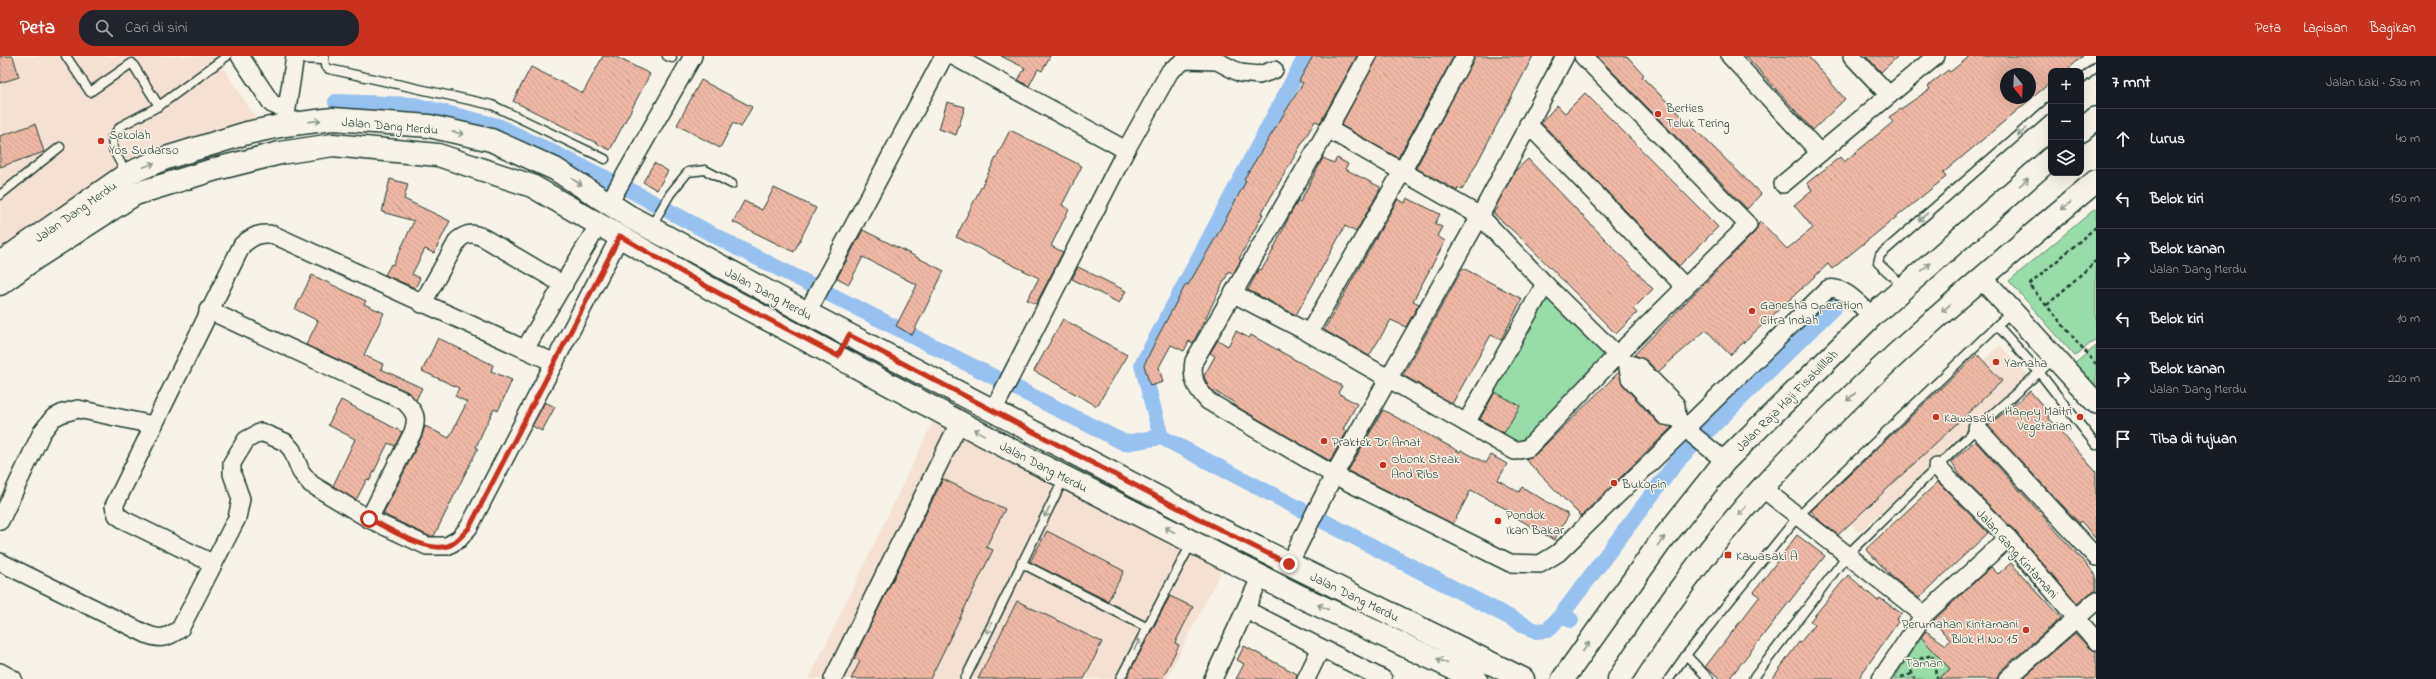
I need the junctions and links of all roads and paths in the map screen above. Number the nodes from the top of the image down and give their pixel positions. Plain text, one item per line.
1 (66, 56) edge
2 (227, 56) edge
3 (240, 56) edge
4 (693, 56) edge
5 (944, 56) edge
6 (953, 56) edge
7 (1368, 56) edge
8 (1465, 56) edge
9 (1565, 56) edge
10 (1583, 56) edge
11 (1730, 56) edge
12 (1852, 56) edge
13 (1936, 56) edge
14 (295, 57) edge
15 (323, 58) edge
16 (975, 63) edge
17 (2096, 67) edge
18 (1274, 70) dead end
19 (2084, 77) edge
20 (1889, 95) junction
21 (159, 106) junction
22 (2048, 109) edge
23 (286, 115) junction
24 (2096, 118) edge
25 (1528, 124) junction
26 (1328, 129) junction
27 (2084, 129) edge
28 (60, 148) dead end
29 (1126, 150) junction
30 (1820, 153) junction
31 (605, 159) dead end
32 (2048, 161) edge
33 (1403, 170) junction
34 (127, 174) junction
35 (2096, 181) edge
36 (732, 184) dead end
37 (1783, 184) dead end
38 (135, 194) junction
39 (0, 195) edge
40 (613, 197) junction
41 (1480, 216) junction
42 (654, 222) junction
43 (598, 224) junction
44 (2096, 227) edge
45 (620, 236) junction
46 (2096, 262) edge
47 (0, 263) edge
48 (1982, 278) junction
49 (0, 284) edge
50 (1545, 284) junction
51 (564, 285) junction
52 (1685, 287) junction
53 (1904, 287) junction
54 (1234, 294) junction
55 (422, 304) junction
56 (2047, 305) junction
57 (208, 310) junction
58 (2012, 311) junction
59 (807, 313) junction
60 (1872, 316) junction
61 (1997, 325) junction
62 (1309, 333) junction
63 (849, 335) junction
64 (526, 349) junction
65 (838, 356) junction
66 (1622, 359) junction
67 (555, 362) junction
68 (2096, 364) edge
69 (2046, 366) junction
70 (1388, 379) junction
71 (2096, 404) edge
72 (993, 410) junction
73 (960, 422) junction
74 (1466, 423) junction
75 (153, 424) junction
76 (1686, 427) junction
77 (1977, 428) junction
78 (2096, 445) edge
79 (1717, 455) junction
80 (1937, 467) junction
81 (1334, 475) junction
82 (1065, 477) junction
83 (1762, 488) junction
84 (1799, 515) junction
85 (369, 519) junction
86 (0, 521) edge
87 (2008, 538) junction
88 (1192, 541) junction
89 (1848, 554) junction
90 (2096, 557) edge
91 (0, 562) edge
92 (212, 563) junction
93 (1021, 563) junction
94 (1289, 564) junction
95 (1261, 576) junction
96 (2096, 601) edge
97 (1246, 610) junction
98 (1924, 615) junction
99 (2075, 618) junction
100 (1146, 627) junction
101 (2096, 641) edge
102 (1321, 648) junction
103 (1686, 655) junction
104 (1475, 670) edge
105 (0, 672) edge
106 (13, 679) edge
107 (833, 679) edge
108 (965, 679) edge
109 (1120, 679) edge
110 (1213, 679) edge
111 (1306, 679) edge
112 (1383, 679) edge
113 (1523, 679) edge
114 (1563, 679) edge
115 (1619, 679) edge
116 (1669, 679) edge
117 (1709, 679) edge
118 (1753, 679) edge
119 (1881, 679) edge
120 (1914, 679) edge
121 (1937, 679) edge
122 (2007, 679) edge

1 - 21 lane
2 - 21 lane
3 - 23 street
4 - 40 street
5 - 59 street
6 - 16 street
7 - 26 street
8 - 33 street
9 - 25 street
10 - 52 street
11 - 30 street
12 - 20 street
13 - 20 street
14 - 15 lane
14 - 23 street
15 - 31 lane
16 - 29 street
17 - 19 lane
18 - 29 street
20 - 30 street
21 - 34 lane
22 -> 53 lane
34 -> 23 main road, Jalan Dang Merdu
23 -> 40 main road, Jalan Dang Merdu
24 - 27 main road
25 - 41 street
25 - 52 street
26 - 33 street
26 - 54 street
28 - 39 lane
29 - 72 street
30 - 37 street
53 -> 32 main road, Jalan Raja Haji Fisabilillah
33 - 41 street
33 - 62 street
34 - 38 main road
34 - 47 main road, Jalan Dang Merdu
35 -> 48 main road
36 - 42 lane
38 - 43 main road, Jalan Dang Merdu
38 - 49 main road, Jalan Dang Merdu
40 - 42 main road, Jalan Dang Merdu
41 - 50 street
41 - 70 street
42 - 59 main road, Jalan Dang Merdu
43 - 45 main road, Jalan Dang Merdu
43 - 51 street
44 - 56 path
45 - 65 main road, Jalan Dang Merdu
45 - 67 street
46 - 56 path
48 - 58 street
48 -> 83 main road
50 - 66 street
50 - 74 street
51 - 55 street
51 - 64 street
52 - 66 street
53 - 60 main road, Jalan Raja Haji Fisabilillah
54 - 62 street
54 - 81 street
55 - 57 street
55 - 64 street
56 - 68 path
57 - 75 street
57 - 85 street
58 - 61 lane
58 - 69 street
59 - 63 main road, Jalan Dang Merdu
60 - 76 street
60 - 79 main road, Jalan Raja Haji Fisabilillah
61 - 69 lane
61 - 84 lane
62 - 70 street
63 - 65 main road
63 - 72 main road, Jalan Dang Merdu
64 - 67 street
65 - 73 main road, Jalan Dang Merdu
66 - 74 street
66 - 76 street
67 - 85 street
69 - 71 street
69 - 77 lane
69 - 78 lane
70 - 74 street
70 - 81 street
72 - 94 main road, Jalan Dang Merdu
82 -> 73 main road, Jalan Dang Merdu
73 - 107 street
75 - 86 street
75 - 92 street
76 - 79 street
76 - 81 street
77 - 80 lane
77 - 90 street
114 -> 79 main road, Jalan Raja Haji Fisabilillah
80 - 87 street, Jalan Gang Kintamani
80 - 89 lane
81 - 94 street
88 -> 82 main road, Jalan Dang Merdu
82 -> 93 lane
83 - 84 street
83 -> 115 main road
84 - 89 street
84 - 103 lane
85 - 92 street
87 - 98 street
87 - 99 street, Jalan Gang Kintamani
88 - 95 main road, Jalan Dang Merdu
88 - 100 lane
89 - 98 street
89 - 118 lane
91 - 92 street
93 - 100 lane
93 -> 108 lane
94 - 104 main road, Jalan Dang Merdu
95 - 97 street
104 -> 95 main road, Jalan Dang Merdu
96 - 99 street
97 - 102 street
97 - 110 street
98 - 119 street
99 - 101 street, Jalan Gang Kintamani
99 - 122 street
109 -> 100 lane
102 - 111 street
102 - 112 street
103 - 116 lane
103 - 117 lane
104 - 113 main road, Jalan Dang Merdu
105 - 106 street
120 - 121 path

